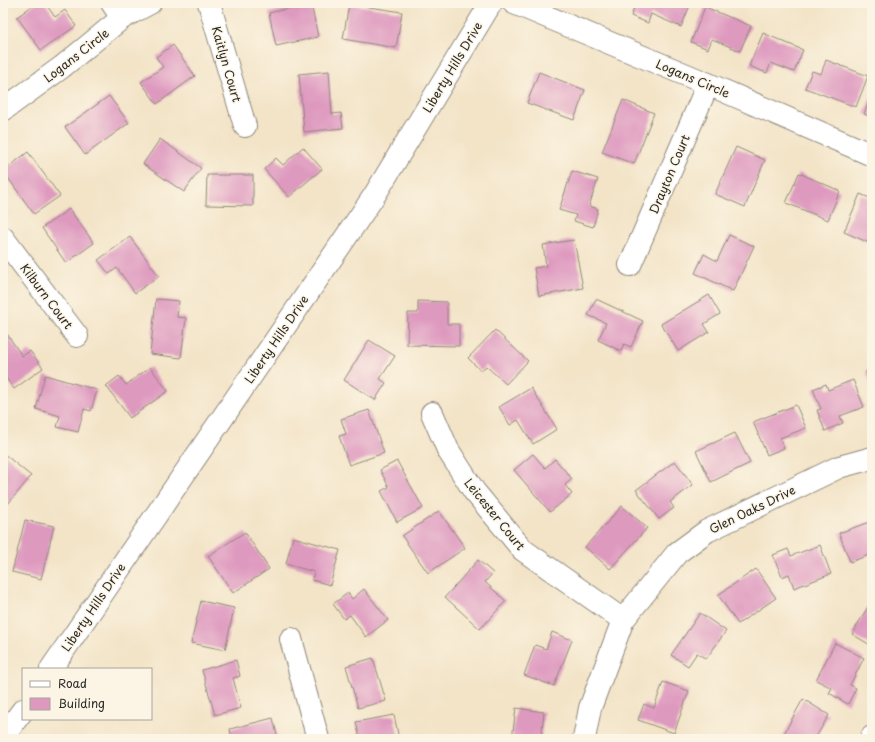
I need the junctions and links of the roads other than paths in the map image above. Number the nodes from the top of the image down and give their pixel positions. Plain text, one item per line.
1 (150, 3) edge
2 (209, 3) edge
3 (491, 3) edge
4 (514, 3) edge
5 (117, 11) edge
6 (708, 84) junction
7 (3, 110) edge
8 (245, 126) dead end
9 (872, 155) edge
10 (3, 238) edge
11 (630, 265) dead end
12 (77, 336) dead end
13 (432, 413) dead end
14 (872, 458) edge
15 (623, 620) junction
16 (291, 639) dead end
17 (52, 668) edge
18 (22, 711) edge
19 (3, 737) edge
20 (318, 739) edge
21 (584, 739) edge

1 - 5 street, Logans Circle
2 - 8 street, Kaitlyn Court
3 - 17 street, Liberty Hills Drive
4 - 6 street, Logans Circle
5 - 7 street, Logans Circle
6 - 9 street, Logans Circle
6 - 11 street, Drayton Court
10 - 12 street, Kilburn Court
13 - 15 street, Leicester Court
14 - 15 street, Glen Oaks Drive
15 - 21 street, Glen Oaks Drive
16 - 20 street
18 - 19 street

